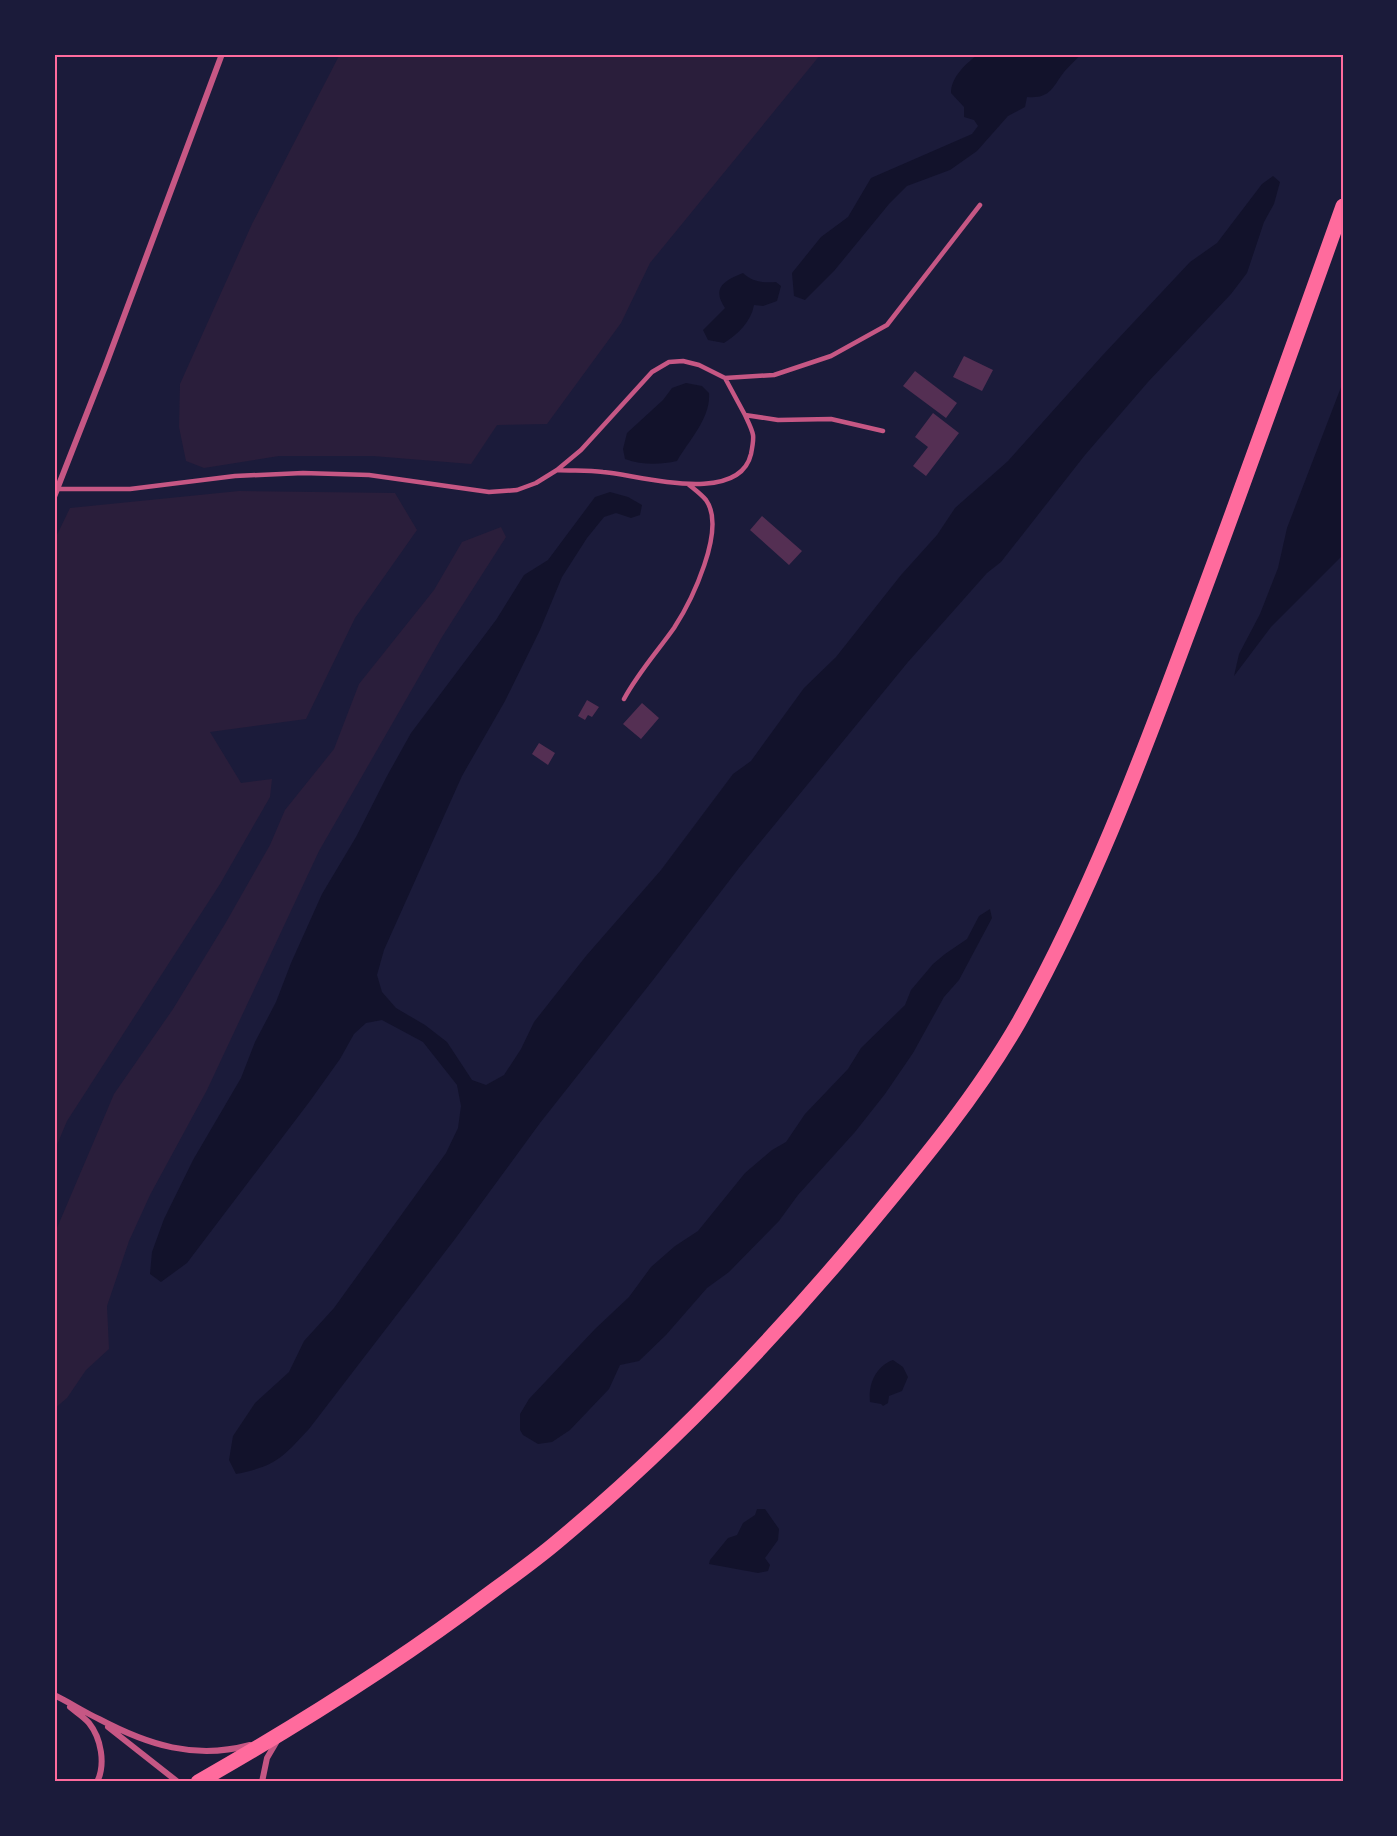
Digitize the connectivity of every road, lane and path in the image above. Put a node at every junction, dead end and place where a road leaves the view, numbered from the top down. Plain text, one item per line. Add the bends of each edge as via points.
1 (222, 54) edge
2 (980, 205) dead end
3 (1343, 206) edge
4 (725, 378) junction
5 (745, 415) junction
6 (883, 431) dead end
7 (557, 470) junction
8 (688, 484) junction
9 (57, 489) junction
10 (54, 497) edge
11 (624, 699) dead end
12 (56, 1696) edge
13 (98, 1719) junction
14 (282, 1734) junction
15 (97, 1782) edge
16 (178, 1782) edge
17 (198, 1782) edge
18 (262, 1782) edge

1 - 9 street
2 - 4 lane via 887,325 831,356 774,375
3 - 14 highway via 1224,539 1118,817 1023,1014 981,1081 936,1144 838,1262 761,1351 675,1438 556,1543 439,1632
4 - 5 lane
4 - 7 lane via 683,361 669,362 652,372 581,450
5 - 6 lane via 778,420 831,419
5 - 8 lane via 755,436 748,463 736,476 715,483
7 - 8 lane
7 - 9 lane via 517,490 489,492 369,475 303,473 235,476 130,489
8 - 11 lane via 706,500 710,511 713,529 708,551 698,582 675,626
9 - 10 street
12 - 13 street
12 - 15 street via 88,1722 97,1738 102,1757
13 - 14 street via 143,1740 193,1750 235,1749
13 - 16 street
14 - 17 highway
14 - 18 street via 267,1758

